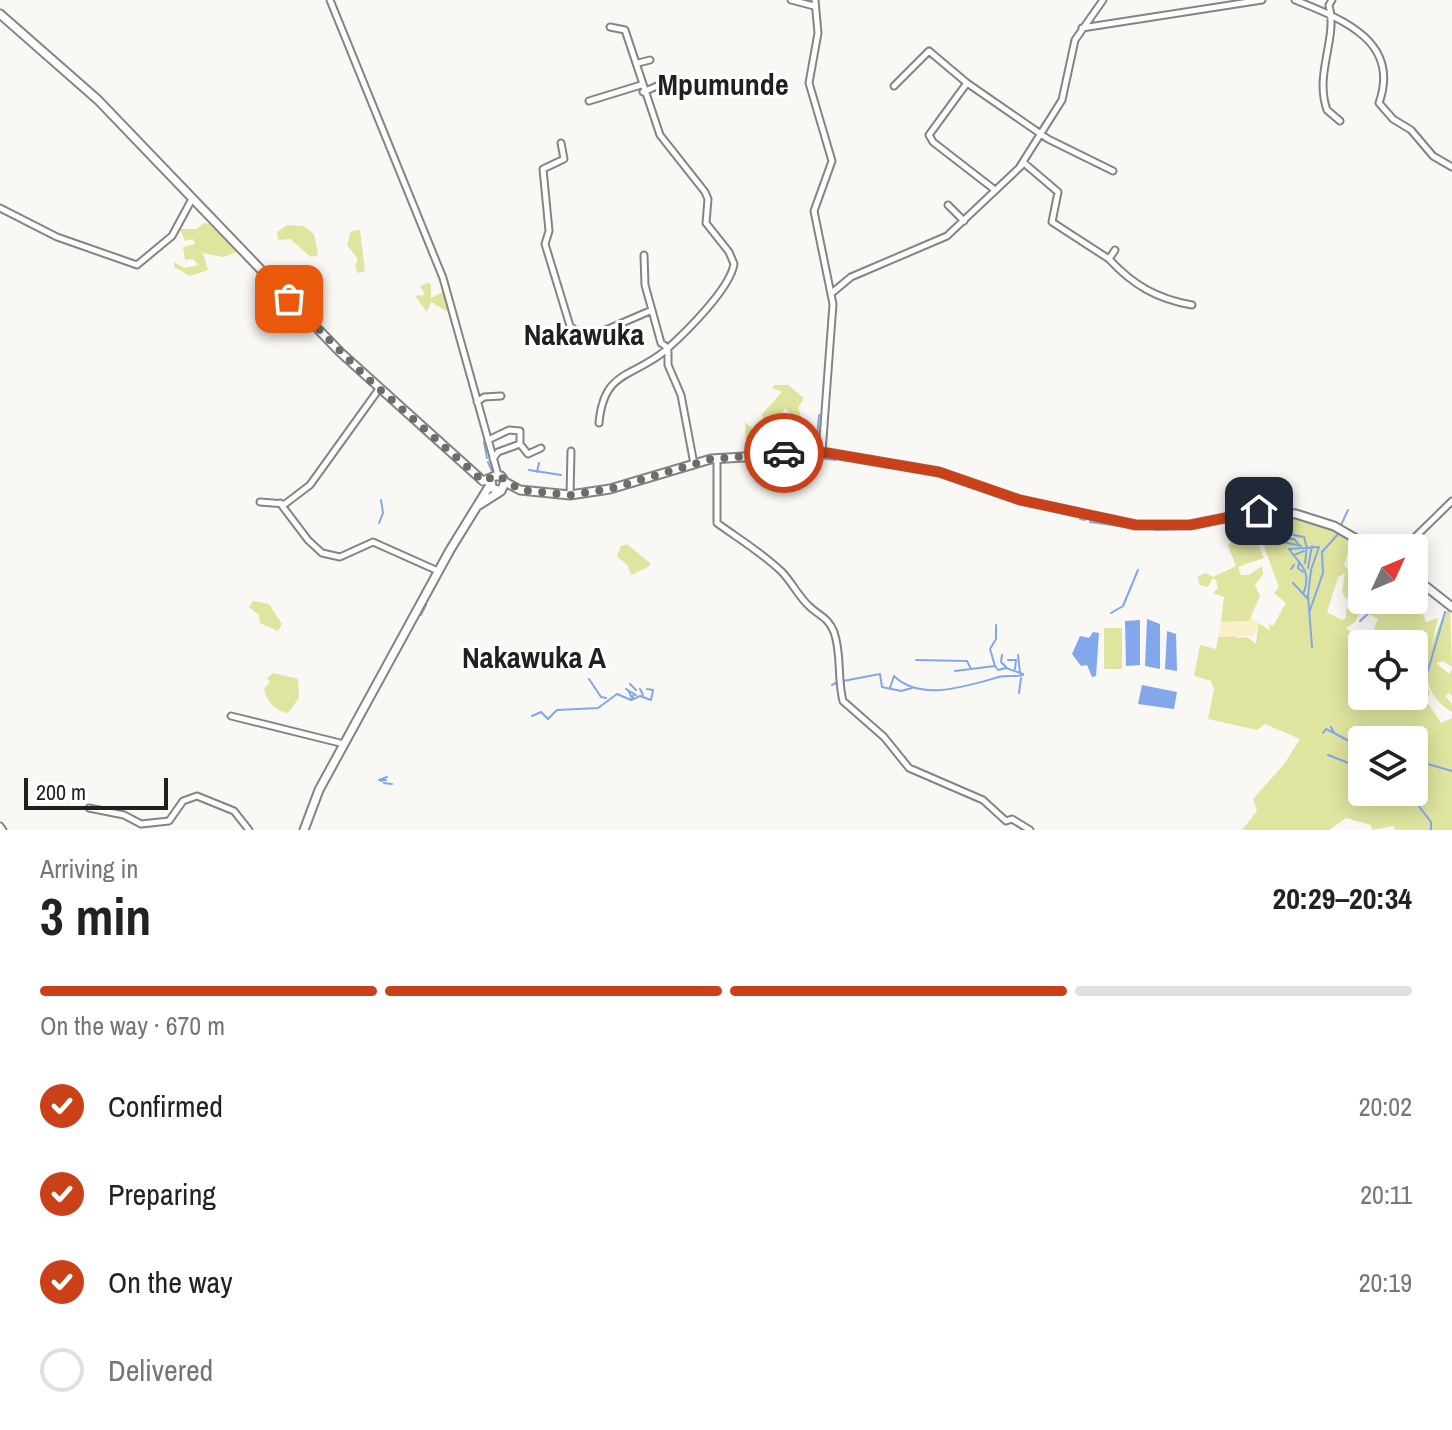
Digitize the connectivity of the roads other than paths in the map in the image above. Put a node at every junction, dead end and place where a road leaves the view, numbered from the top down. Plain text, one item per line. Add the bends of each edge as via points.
1 (330, 0) edge
2 (791, 0) edge
3 (1103, 0) edge
4 (1262, 0) edge
5 (1295, 0) edge
6 (1332, 0) edge
7 (814, 3) edge
8 (1, 14) edge
9 (1335, 20) junction
10 (0, 27) edge
11 (610, 27) dead end
12 (1081, 28) junction
13 (650, 60) dead end
14 (638, 63) junction
15 (676, 78) dead end
16 (967, 83) junction
17 (894, 86) dead end
18 (642, 88) junction
19 (589, 101) dead end
20 (1340, 121) dead end
21 (1040, 134) junction
22 (561, 143) dead end
23 (1452, 167) edge
24 (1019, 168) junction
25 (1113, 171) dead end
26 (995, 190) junction
27 (192, 199) junction
28 (948, 205) dead end
29 (0, 208) edge
30 (964, 221) junction
31 (1115, 250) dead end
32 (644, 255) dead end
33 (1109, 259) junction
34 (833, 292) junction
35 (1192, 305) dead end
36 (652, 310) junction
37 (668, 348) junction
38 (379, 389) junction
39 (501, 396) dead end
40 (477, 402) junction
41 (599, 423) dead end
42 (488, 440) junction
43 (520, 444) junction
44 (541, 448) dead end
45 (571, 451) dead end
46 (822, 452) junction
47 (717, 458) junction
48 (492, 459) junction
49 (694, 464) junction
50 (498, 475) junction
51 (486, 483) junction
52 (503, 488) junction
53 (570, 495) junction
54 (1452, 501) edge
55 (260, 502) dead end
56 (280, 503) junction
57 (477, 507) junction
58 (1348, 534) edge
59 (1418, 534) edge
60 (439, 571) junction
61 (1428, 588) edge
62 (1452, 607) edge
63 (231, 716) dead end
64 (344, 744) junction
65 (89, 808) dead end
66 (249, 830) edge
67 (304, 830) edge
68 (1030, 830) edge

1 - 40 street via 443,278
2 - 7 street
3 - 12 street
4 - 12 street
5 - 9 street
6 - 9 street
7 - 34 street via 818,33 809,83 832,161 814,211
8 - 10 street
8 - 27 main road via 65,68
9 - 20 street via 1321,76 1327,110
9 - 23 street via 1360,32 1380,55 1384,81 1379,103 1433,156
11 - 14 street via 624,28
12 - 21 street via 1062,100
13 - 14 street
14 - 18 street
15 - 18 street
16 - 17 street via 929,51
16 - 21 street
16 - 26 street via 929,135
18 - 19 street
18 - 37 street via 660,135 705,192 706,223 734,264 724,288
21 - 24 street
21 - 25 street
22 - 36 street via 564,159 543,169 549,231 545,244 570,326 584,339
24 - 26 street
24 - 33 street via 1024,163 1058,192 1052,222
26 - 30 street
27 - 29 street via 172,236 137,265 57,237
27 - 38 main road
28 - 30 street
30 - 34 street via 947,236 851,277
31 - 33 street
32 - 36 street
33 - 35 street via 1130,281 1161,299
34 - 46 street
36 - 37 street via 661,343
37 - 41 street via 610,385
37 - 49 street
38 - 51 main road
38 - 56 street via 310,485
39 - 40 street
40 - 42 street
42 - 43 street via 516,429
42 - 48 street
43 - 44 street via 528,454
43 - 48 street
45 - 53 street
46 - 47 main road
46 - 58 main road via 939,472 1020,500 1136,525 1190,525 1259,511 1296,514
47 - 49 main road
47 - 68 street via 717,523 760,552 810,608 826,616 840,655 843,701 909,768 971,794 1006,821
48 - 50 street
49 - 53 main road
50 - 51 main road
50 - 52 main road
51 - 52 main road
51 - 57 main road
52 - 53 main road
52 - 57 main road
54 - 59 street
55 - 56 street
56 - 60 street via 322,553 340,557 373,542
57 - 60 main road
60 - 64 main road
61 - 62 main road
63 - 64 street
64 - 67 main road
65 - 66 street via 152,825 169,821 183,801 197,796 234,811

